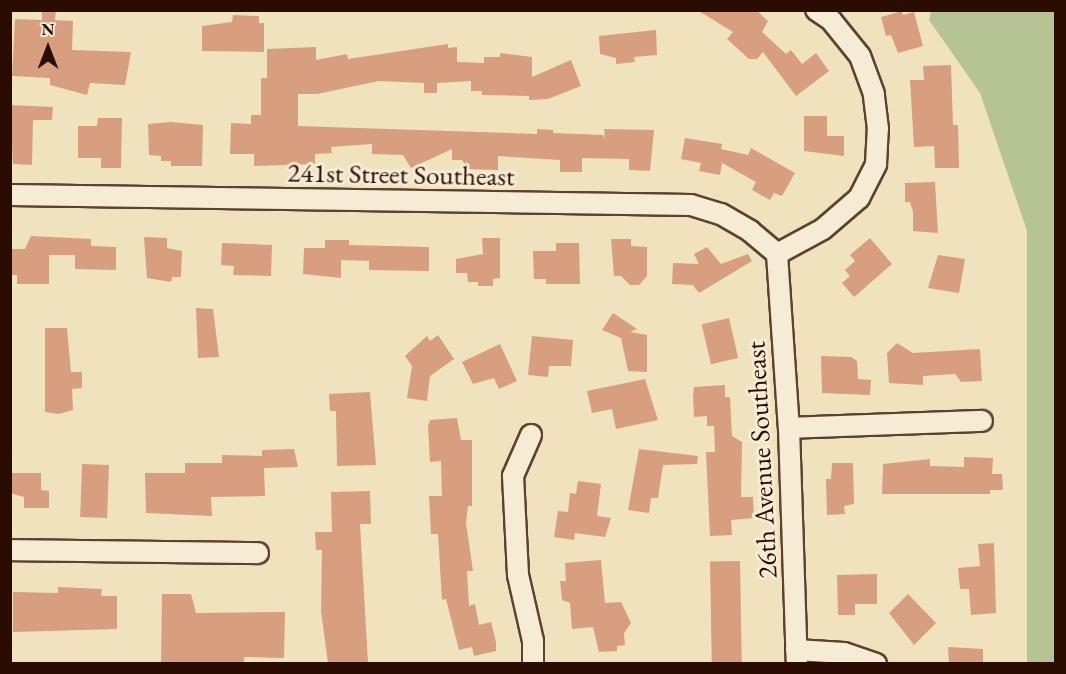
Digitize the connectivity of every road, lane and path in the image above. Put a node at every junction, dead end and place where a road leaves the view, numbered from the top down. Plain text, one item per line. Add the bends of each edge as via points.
1 (816, 10) edge
2 (10, 195) edge
3 (777, 254) junction
4 (982, 421) dead end
5 (789, 428) junction
6 (531, 435) dead end
7 (10, 550) edge
8 (258, 553) dead end
9 (796, 657) edge
10 (534, 663) edge
11 (876, 663) edge

1 - 3 street via 831,20 860,56 874,94 876,164 859,198 823,229
2 - 3 street, 241st Street Southeast via 691,205 721,214 750,231
3 - 5 street, 26th Avenue Southeast
4 - 5 street
5 - 9 street, 26th Avenue Southeast
6 - 10 street via 513,476 518,574
7 - 8 street
9 - 11 street via 844,654

